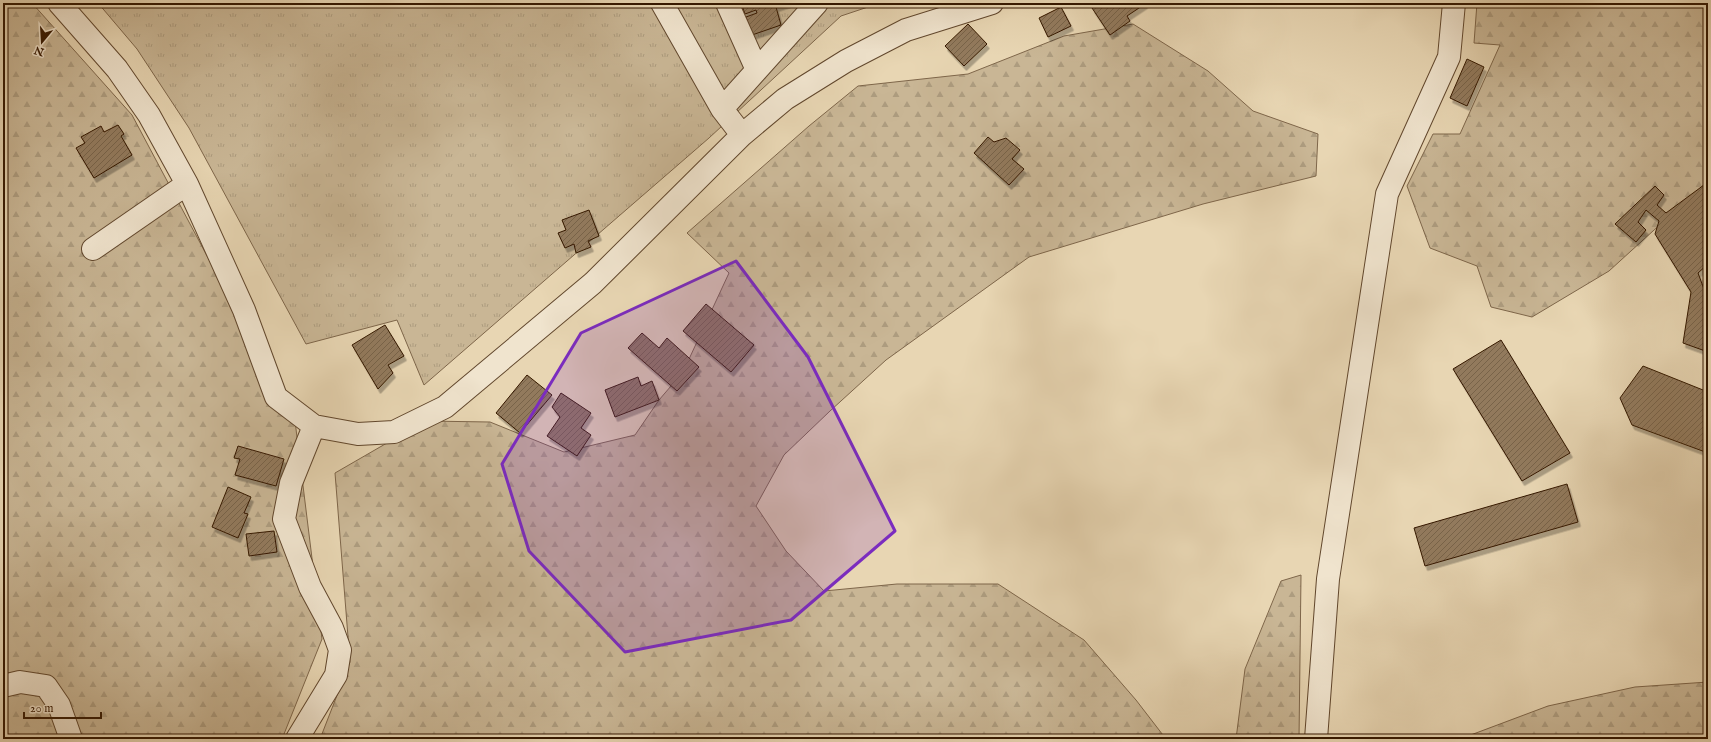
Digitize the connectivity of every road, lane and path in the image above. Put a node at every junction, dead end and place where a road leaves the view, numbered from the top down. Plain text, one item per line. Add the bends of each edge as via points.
1 (60, 3) edge
2 (662, 3) edge
3 (727, 3) edge
4 (817, 3) edge
5 (992, 3) edge
6 (1454, 3) edge
7 (757, 70) junction
8 (722, 109) junction
9 (742, 135) junction
10 (187, 184) junction
11 (93, 249) dead end
12 (314, 426) junction
13 (3, 686) edge
14 (71, 739) edge
15 (297, 739) edge
16 (1316, 739) edge

1 - 10 street via 117,69 149,115
2 - 8 street
3 - 7 street
4 - 7 street
5 - 9 street via 906,30 846,61 785,99
6 - 16 street via 1449,57 1387,194 1328,579
7 - 8 street
8 - 9 street
9 - 12 street via 593,284 445,408 394,432 358,434
10 - 11 street
10 - 12 street via 244,310 276,397
12 - 15 street via 291,483 284,519 310,587 332,628 340,650 336,675
13 - 14 street via 20,682 46,686 59,705

